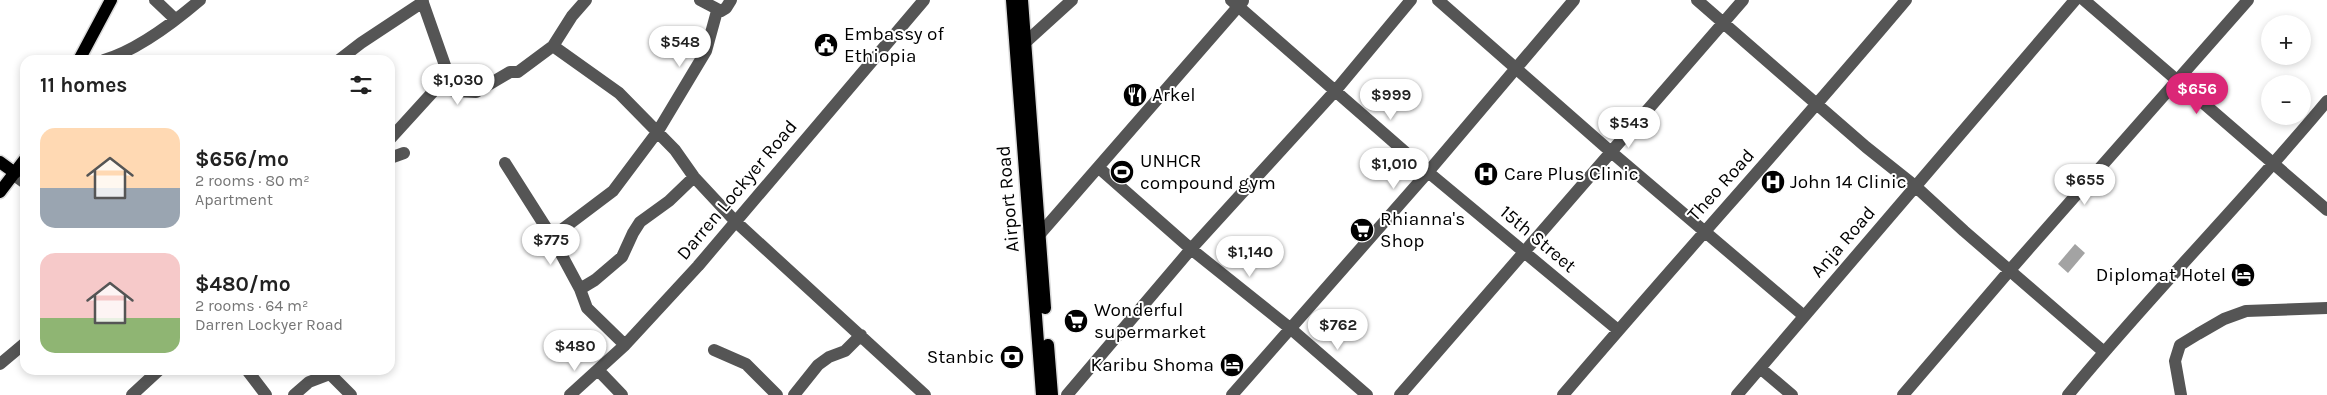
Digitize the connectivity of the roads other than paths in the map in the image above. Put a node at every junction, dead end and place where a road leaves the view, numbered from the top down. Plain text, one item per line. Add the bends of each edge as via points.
1 (111, 0) edge
2 (155, 0) edge
3 (200, 0) edge
4 (586, 0) edge
5 (700, 0) edge
6 (731, 0) edge
7 (924, 0) edge
8 (1012, 0) edge
9 (1022, 0) edge
10 (1072, 0) edge
11 (1411, 0) edge
12 (1438, 0) edge
13 (1574, 0) edge
14 (1697, 0) edge
15 (1742, 0) edge
16 (1906, 0) edge
17 (2075, 0) edge
18 (2084, 0) edge
19 (2248, 0) edge
20 (422, 1) edge
21 (1238, 2) edge
22 (717, 11) junction
23 (175, 19) junction
24 (1723, 22) junction
25 (553, 46) junction
26 (1019, 48) junction
27 (82, 55) edge
28 (115, 55) edge
29 (345, 55) edge
30 (1515, 68) junction
31 (449, 77) junction
32 (2178, 81) junction
33 (1336, 90) junction
34 (2327, 101) edge
35 (1818, 105) junction
36 (658, 131) junction
37 (395, 134) edge
38 (1610, 151) junction
39 (404, 153) dead end
40 (395, 156) edge
41 (0, 162) edge
42 (505, 163) dead end
43 (2275, 164) junction
44 (20, 166) edge
45 (1099, 168) junction
46 (1428, 172) junction
47 (15, 174) junction
48 (694, 177) junction
49 (20, 178) edge
50 (1915, 186) junction
51 (0, 192) edge
52 (2327, 210) edge
53 (735, 221) junction
54 (1705, 231) junction
55 (1039, 234) junction
56 (552, 237) junction
57 (1191, 249) junction
58 (1524, 252) junction
59 (2010, 270) junction
60 (580, 288) junction
61 (2327, 308) edge
62 (1804, 316) junction
63 (1291, 329) junction
64 (1618, 330) junction
65 (861, 335) junction
66 (625, 345) junction
67 (20, 346) edge
68 (714, 350) dead end
69 (2104, 352) junction
70 (0, 364) edge
71 (1760, 368) junction
72 (599, 371) junction
73 (154, 375) edge
74 (250, 375) edge
75 (324, 375) edge
76 (334, 375) edge
77 (132, 395) edge
78 (266, 395) edge
79 (294, 395) edge
80 (351, 395) edge
81 (570, 395) edge
82 (622, 395) edge
83 (777, 395) edge
84 (794, 395) edge
85 (925, 395) edge
86 (1042, 395) edge
87 (1052, 395) edge
88 (1067, 395) edge
89 (1232, 395) edge
90 (1367, 395) edge
91 (1400, 395) edge
92 (1563, 395) edge
93 (1737, 395) edge
94 (1792, 395) edge
95 (1904, 395) edge
96 (2068, 395) edge
97 (2181, 395) edge

1 - 27 main road
2 - 23 street
3 - 23 street
4 - 25 street
5 - 22 street
6 - 22 street via 724,10
7 - 53 street, Darren Lockyer Road
8 - 26 main road, Airport Road
9 - 26 main road, Airport Road
10 - 26 street
11 - 33 street
12 - 30 street
13 - 30 street
14 - 24 street
15 - 24 street
16 - 35 street, Theo Road
17 - 50 street, Anja Road
18 - 32 street
19 - 32 street
20 - 29 street
20 - 31 street
21 - 33 street, 15th Street via 1286,49
21 - 45 street
22 - 36 street via 706,51
23 - 28 street
24 - 35 street
24 - 38 street
25 - 31 street via 518,72 510,72 476,92 454,91
25 - 36 street via 619,93
26 - 55 main road, Airport Road
26 - 86 main road, Airport Road
30 - 38 street
30 - 46 street
31 - 37 street
32 - 43 street
32 - 59 street
33 - 46 street, 15th Street
33 - 57 street
34 - 43 street
35 - 50 street
35 - 54 street, Theo Road
36 - 48 street
36 - 56 street via 613,191
38 - 54 street
38 - 58 street
39 - 40 street
41 - 47 main road
42 - 56 street
43 - 52 street
43 - 69 street
44 - 47 main road
45 - 55 street
45 - 57 street
46 - 58 street, 15th Street
46 - 63 street
47 - 49 street
47 - 51 main road
48 - 53 street
48 - 60 street via 640,222 622,257
50 - 59 street
50 - 62 street, Anja Road
53 - 65 street
53 - 66 street, Darren Lockyer Road
54 - 62 street
54 - 64 street, Theo Road
55 - 87 main road, Airport Road
56 - 60 street
57 - 63 street
57 - 88 street
58 - 64 street, 15th Street
58 - 91 street
59 - 69 street
59 - 95 street
60 - 66 street via 587,308
61 - 97 street via 2246,311 2198,334 2180,345 2175,361
62 - 71 street, Anja Road
63 - 89 street
63 - 90 street
64 - 92 street, Theo Road
65 - 84 street via 845,351 828,357
65 - 85 street
66 - 72 street, Darren Lockyer Road
67 - 70 street
68 - 83 street via 746,364
69 - 96 street
71 - 93 street, Anja Road
71 - 94 street
72 - 81 street, Darren Lockyer Road
72 - 82 street
73 - 77 street
74 - 78 street
75 - 79 street via 309,382
76 - 80 street

